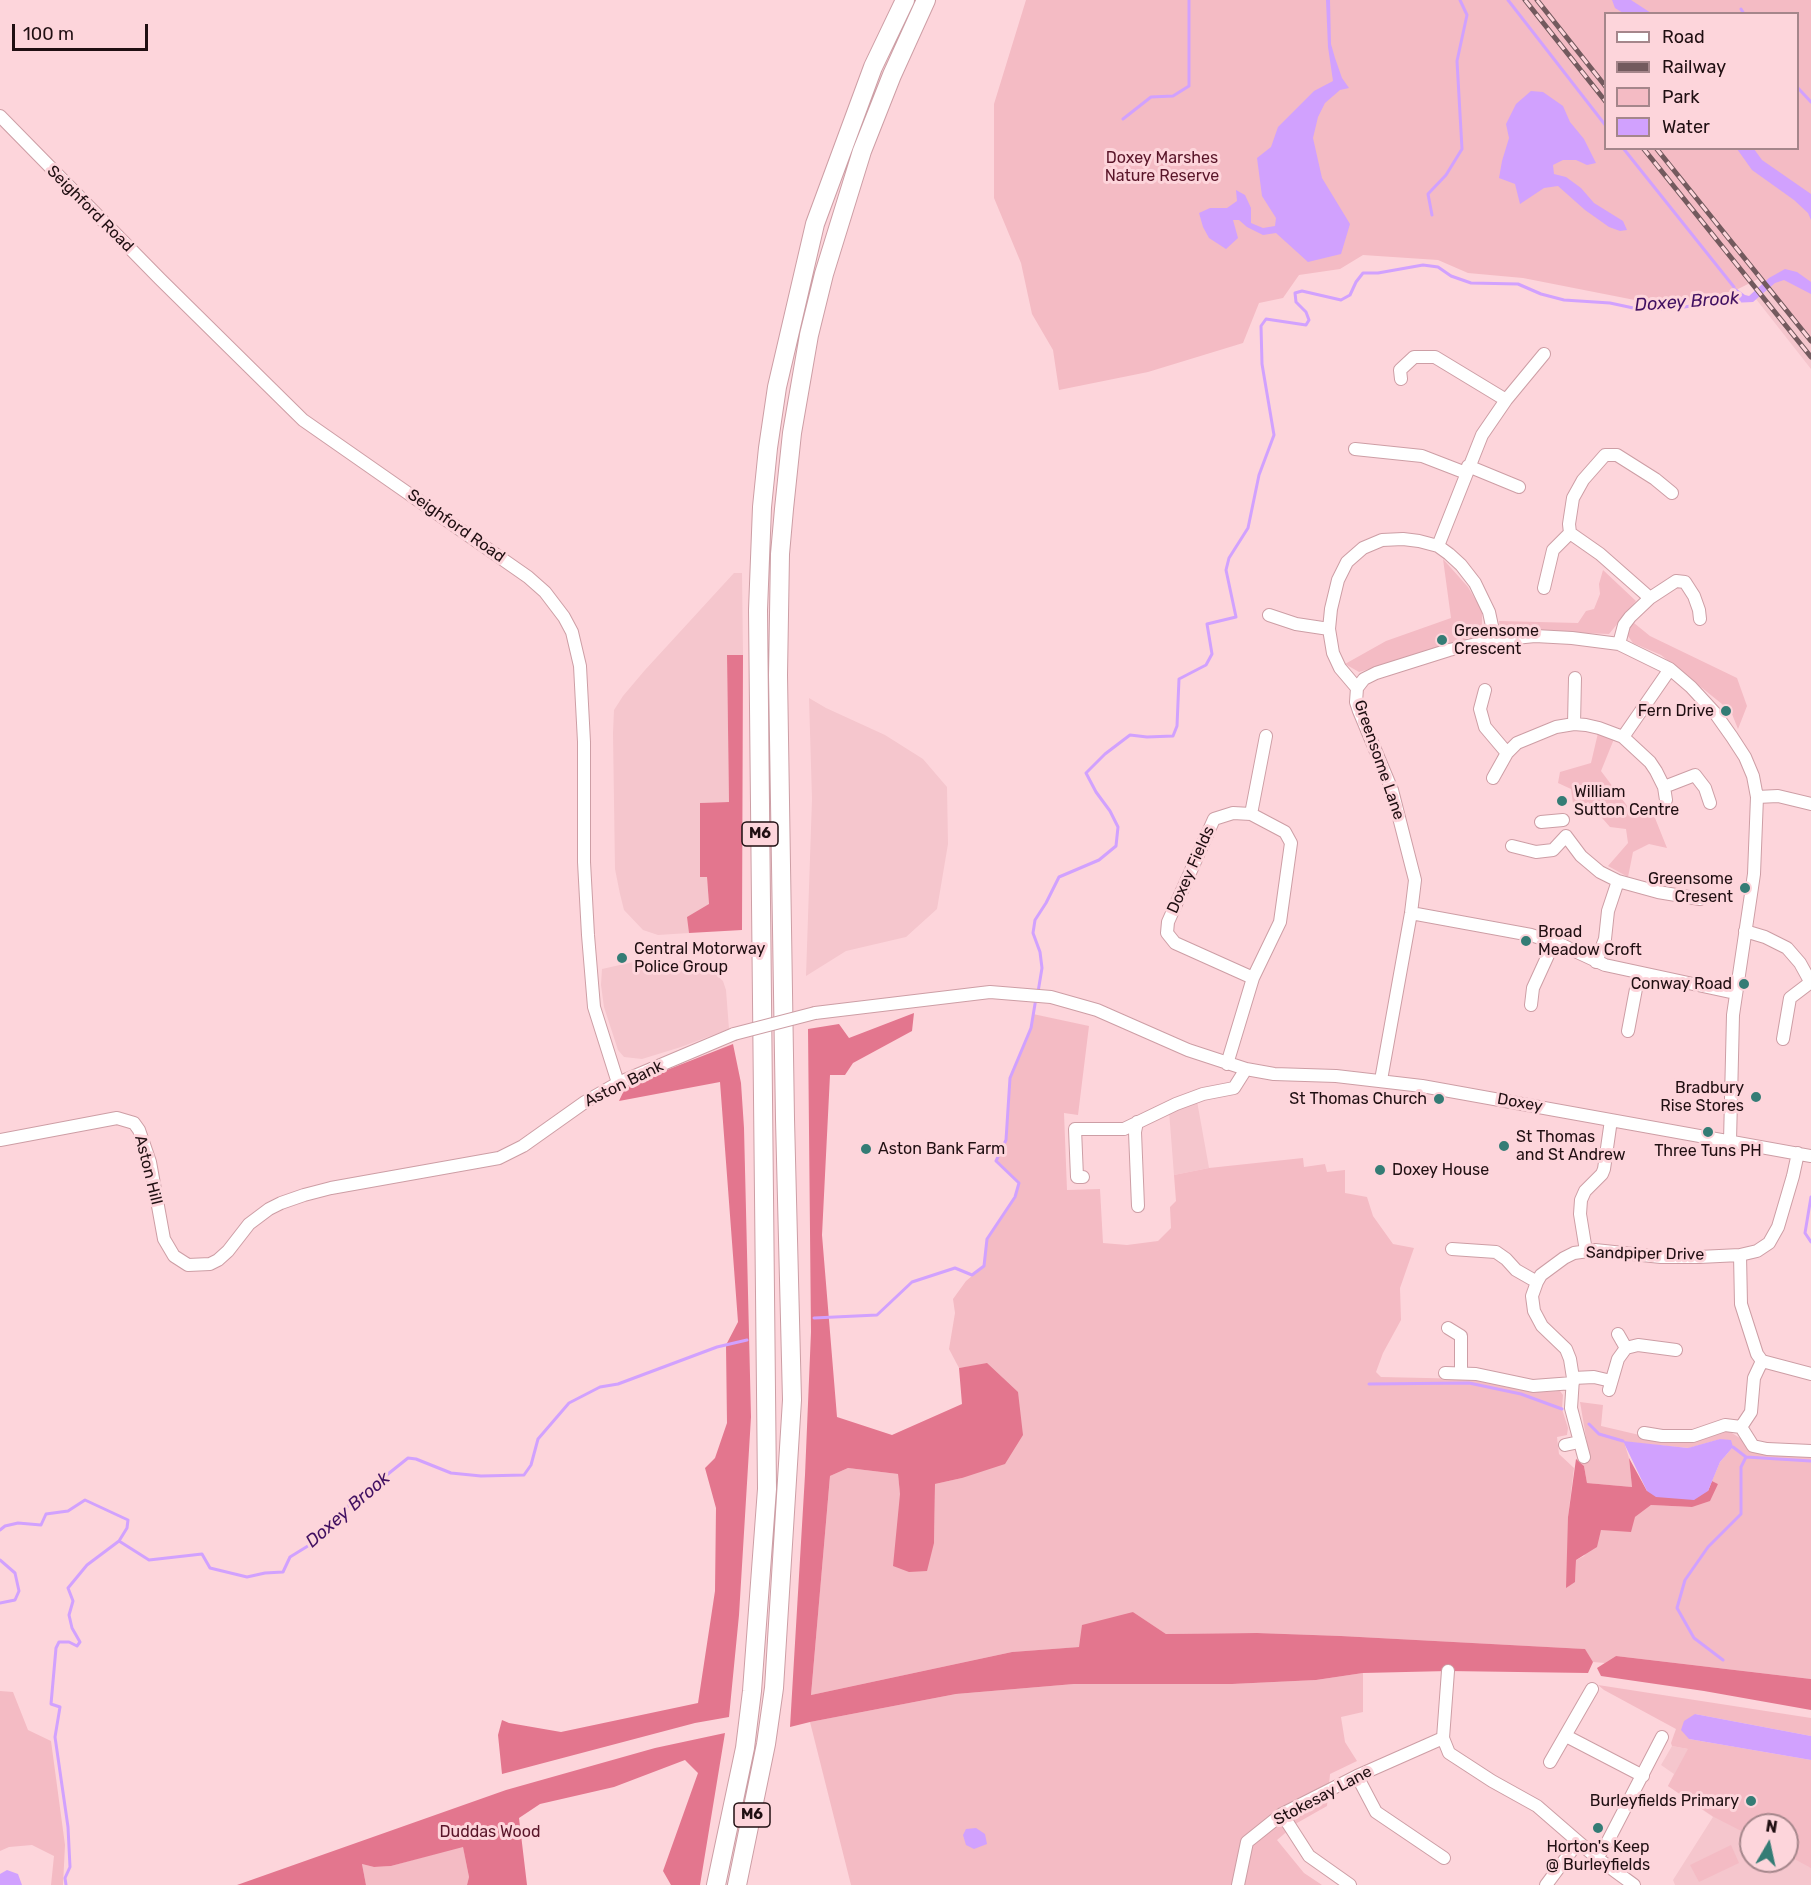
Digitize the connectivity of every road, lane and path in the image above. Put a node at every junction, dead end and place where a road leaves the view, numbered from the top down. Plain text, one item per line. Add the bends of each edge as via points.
1 (904, 0) edge
2 (926, 0) edge
3 (0, 116) edge
4 (1543, 361) dead end
5 (1401, 374) dead end
6 (1506, 400) junction
7 (1355, 449) dead end
8 (1467, 470) junction
9 (1672, 493) dead end
10 (1502, 495) dead end
11 (1570, 533) junction
12 (1438, 546) junction
13 (1544, 588) dead end
14 (1650, 598) junction
15 (1269, 615) dead end
16 (1700, 619) dead end
17 (1329, 629) junction
18 (1496, 640) junction
19 (1619, 644) junction
20 (1670, 669) junction
21 (1575, 678) dead end
22 (1357, 688) junction
23 (1485, 690) dead end
24 (1574, 724) junction
25 (1266, 736) dead end
26 (1623, 737) junction
27 (1507, 753) junction
28 (1493, 778) dead end
29 (1757, 797) junction
30 (1710, 802) dead end
31 (1811, 804) edge
32 (1251, 814) junction
33 (1563, 820) dead end
34 (1541, 822) dead end
35 (1512, 846) dead end
36 (1618, 881) junction
37 (1700, 899) dead end
38 (1411, 913) junction
39 (1745, 932) junction
40 (1554, 942) junction
41 (1596, 962) junction
42 (1639, 973) junction
43 (1253, 978) junction
44 (1811, 983) edge
45 (1736, 993) junction
46 (1531, 1005) dead end
47 (1628, 1031) dead end
48 (1783, 1039) dead end
49 (1227, 1064) junction
50 (1246, 1069) junction
51 (1381, 1080) junction
52 (618, 1083) junction
53 (1611, 1120) junction
54 (1137, 1122) junction
55 (0, 1140) edge
56 (1730, 1141) junction
57 (1797, 1153) junction
58 (1811, 1156) edge
59 (1083, 1177) dead end
60 (1138, 1206) dead end
61 (249, 1224) joint
62 (1452, 1249) dead end
63 (1586, 1251) junction
64 (1740, 1255) junction
65 (1537, 1282) junction
66 (1448, 1328) dead end
67 (1618, 1334) dead end
68 (1626, 1348) junction
69 (1676, 1350) dead end
70 (1762, 1361) junction
71 (1445, 1373) dead end
72 (1461, 1373) junction
73 (1811, 1374) edge
74 (1573, 1380) junction
75 (1741, 1427) junction
76 (1644, 1433) dead end
77 (1579, 1442) junction
78 (1565, 1444) dead end
79 (1811, 1451) edge
80 (1584, 1457) dead end
81 (1448, 1671) dead end
82 (1592, 1689) dead end
83 (1566, 1736) junction
84 (1443, 1737) junction
85 (1662, 1737) dead end
86 (1550, 1762) dead end
87 (1357, 1776) junction
88 (1643, 1776) junction
89 (1282, 1814) junction
90 (1578, 1842) junction
91 (1444, 1858) dead end
92 (1597, 1858) junction
93 (716, 1885) edge
94 (737, 1885) edge
95 (1238, 1885) edge
96 (1350, 1885) edge
97 (1546, 1885) edge
98 (1634, 1885) edge

1 - 93 highway, M6 via 873,68 815,224 777,387 762,507 758,622 766,1488 745,1748
2 - 94 highway, M6 via 862,151 824,274 792,433 780,554 778,687 792,1400 774,1688
3 - 52 street, Seighford Road via 303,420 528,577 564,617 580,666 584,862 594,1007
4 - 6 street
5 - 6 street via 1414,357 1435,357
6 - 8 street via 1482,435
7 - 8 street via 1422,456
8 - 10 street via 1513,485
8 - 12 street
9 - 11 street via 1617,455 1605,455 1573,498
11 - 13 street via 1553,550
11 - 14 street
12 - 17 street via 1403,539 1382,540 1363,548 1347,562 1338,580
12 - 18 street via 1475,583 1489,612
14 - 16 street via 1676,581 1685,582 1694,596
14 - 19 street via 1624,625
15 - 17 street
17 - 22 street via 1340,668
18 - 19 street, Greensome Lane via 1534,636
18 - 22 street, Greensome Lane via 1376,673
19 - 20 street, Greensome Lane
20 - 26 street
20 - 29 street, Greensome Lane via 1715,712 1732,737 1749,766
21 - 24 street
22 - 38 street, Greensome Lane via 1356,702 1392,790 1412,866
23 - 27 street via 1480,709 1485,727
24 - 26 street
24 - 27 street via 1542,731 1517,743
25 - 32 street
26 - 30 street via 1650,762 1665,793 1695,775
27 - 28 street
29 - 31 street via 1778,796
29 - 39 street, Greensome Lane via 1755,874
32 - 43 street via 1285,832 1291,843 1280,922
32 - 43 street, Doxey Fields via 1233,813 1214,819 1168,922 1167,933 1175,943
33 - 34 street
35 - 36 street via 1545,851 1553,849 1566,836 1581,856
36 - 37 street
36 - 41 street
38 - 40 street
38 - 51 street, Greensome Lane
39 - 44 street via 1787,948
39 - 45 street, Greensome Lane
40 - 41 street
40 - 46 street via 1533,988
41 - 42 street
42 - 45 street
42 - 47 street
43 - 49 street
44 - 48 street via 1790,998
45 - 56 street, Greensome Lane
49 - 50 street, Doxey
49 - 52 street, Aston Bank, bridge via 1097,1010 1051,997 990,992 816,1013 734,1034
50 - 51 street, Doxey
50 - 54 street via 1234,1088 1203,1094
51 - 53 street, Doxey
52 - 61 street, Aston Bank via 499,1158 304,1195 269,1209
53 - 56 street, Doxey
53 - 63 street via 1604,1169 1581,1200
54 - 59 street via 1124,1129 1075,1129 1077,1177
54 - 60 street
55 - 61 street, Aston Hill via 117,1118 134,1123 150,1162 164,1239 174,1256 188,1265 210,1264 228,1251
56 - 57 street, Doxey
57 - 58 street, Doxey
57 - 64 street, Sandpiper Drive via 1792,1183 1774,1237 1757,1251
62 - 65 street via 1496,1252
63 - 64 street, Sandpiper Drive via 1661,1257
63 - 65 street, Sandpiper Drive via 1554,1263
64 - 70 street via 1741,1304
65 - 74 street via 1532,1296 1534,1311 1542,1326 1566,1349
66 - 72 street via 1461,1336
67 - 68 street
68 - 69 street via 1638,1345
68 - 74 street via 1618,1359 1610,1386 1594,1377
70 - 73 street
70 - 75 street via 1754,1378 1751,1412
71 - 72 street
72 - 74 street via 1533,1386
74 - 77 street via 1571,1408
75 - 76 street via 1725,1425 1693,1436
75 - 79 street via 1753,1446
77 - 78 street
77 - 80 street
81 - 84 street
82 - 83 street
83 - 86 street
83 - 88 street
84 - 87 street, Stokesay Lane
84 - 90 street via 1449,1753 1537,1806
85 - 88 street
87 - 89 street, Stokesay Lane
87 - 91 street via 1376,1812
88 - 92 street
89 - 95 street, Stokesay Lane via 1247,1842
89 - 96 street via 1309,1856
90 - 92 street
90 - 97 street
92 - 98 street

